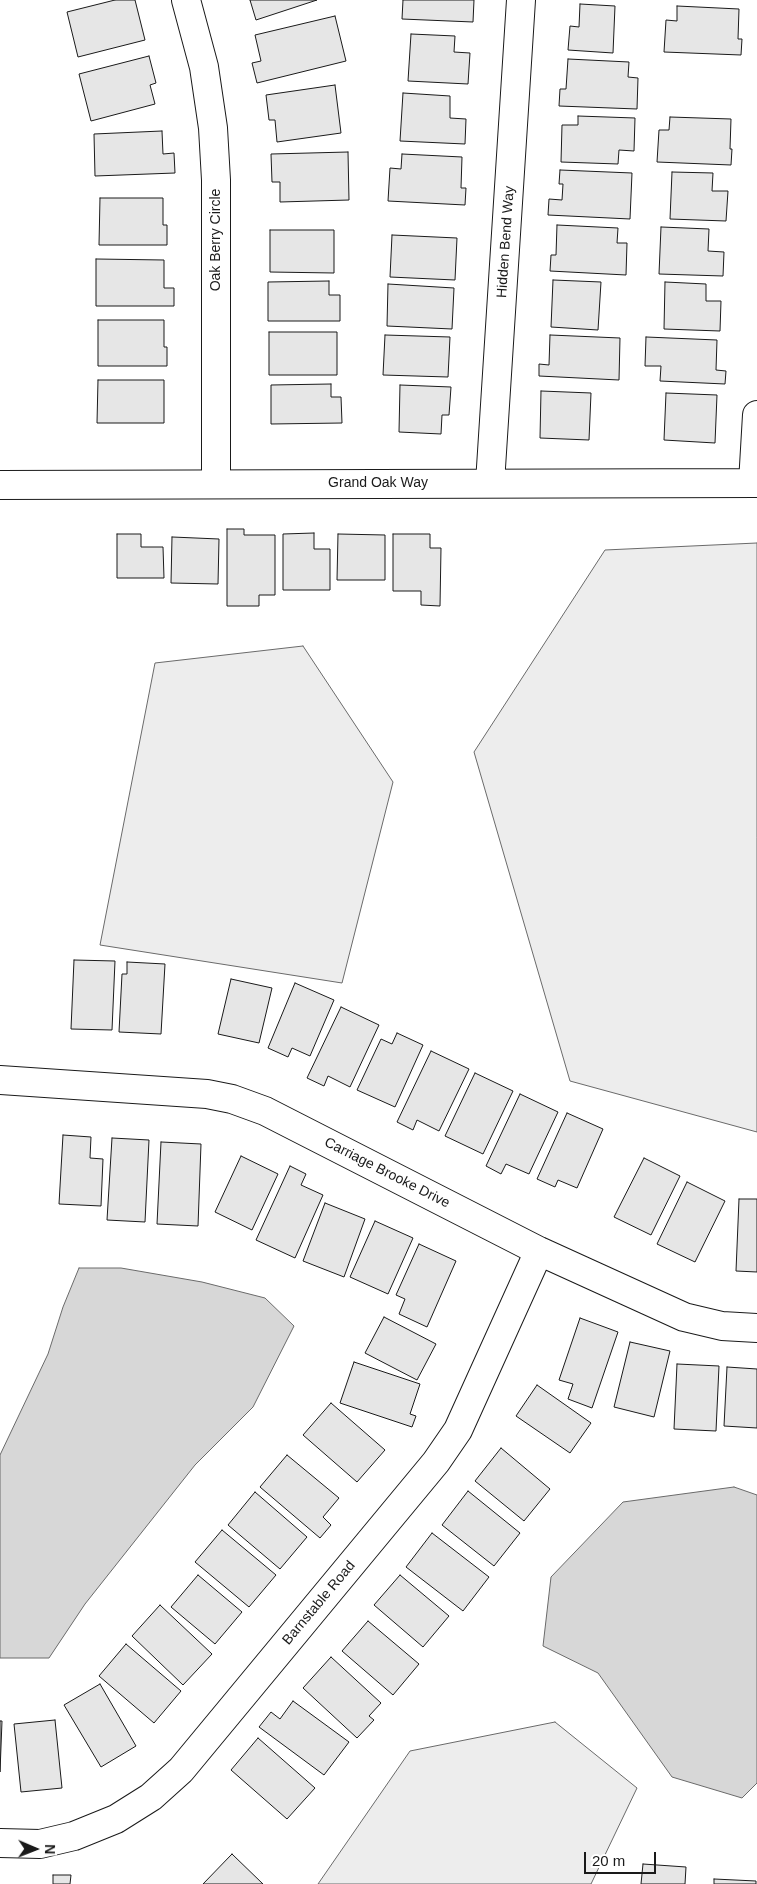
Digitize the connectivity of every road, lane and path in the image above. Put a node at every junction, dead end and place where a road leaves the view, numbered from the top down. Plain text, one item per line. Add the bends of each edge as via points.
1 (186, 0) edge
2 (521, 0) edge
3 (757, 415) edge
4 (490, 483) junction
5 (755, 483) edge
6 (216, 484) junction
7 (0, 485) edge
8 (0, 1080) edge
9 (538, 1251) junction
10 (757, 1328) edge
11 (0, 1843) edge

1 - 6 street, Oak Berry Circle via 204,66 213,128 216,180
2 - 4 street, Hidden Bend Way
3 - 5 street
4 - 5 street, Grand Oak Way
4 - 6 street, Grand Oak Way
6 - 7 street, Grand Oak Way
8 - 9 street, Carriage Brooke Drive via 207,1094 232,1100 265,1111
9 - 10 street, Carriage Brooke Drive via 684,1317 722,1326
9 - 11 street, Barnstable Road via 458,1430 436,1462 182,1770 151,1797 116,1819 74,1836 40,1844

